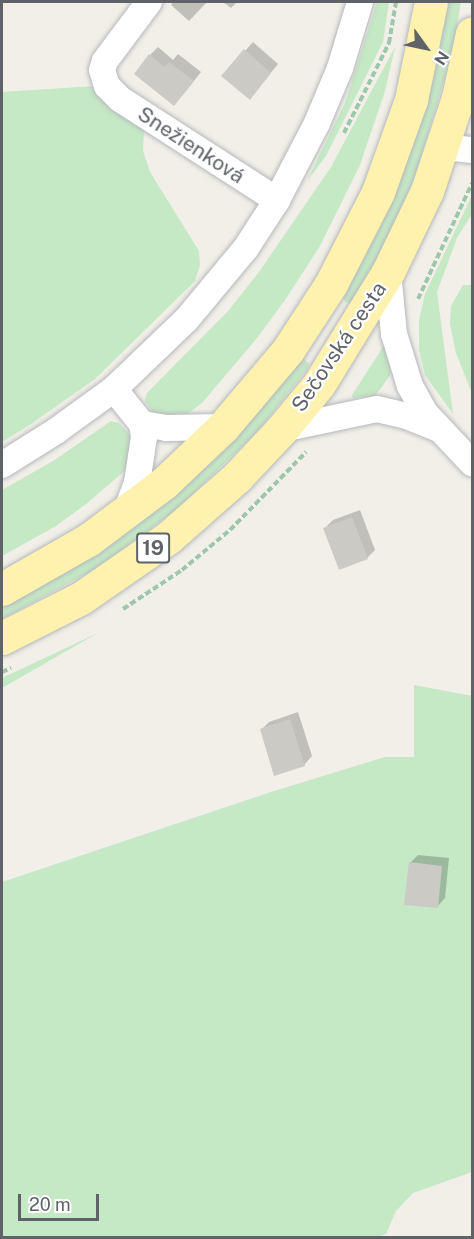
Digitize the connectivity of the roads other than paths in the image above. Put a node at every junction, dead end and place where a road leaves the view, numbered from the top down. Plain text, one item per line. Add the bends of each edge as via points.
1 (149, 2) edge
2 (360, 2) edge
3 (431, 2) edge
4 (472, 33) edge
5 (458, 148) edge
6 (277, 200) junction
7 (388, 272) junction
8 (114, 389) junction
9 (142, 423) junction
10 (223, 427) junction
11 (282, 429) junction
12 (440, 429) junction
13 (472, 464) edge
14 (2, 465) edge
15 (125, 514) junction
16 (2, 589) edge
17 (2, 638) edge

1 - 6 street, Snežienková via 105,61 102,70 107,86 120,99
2 - 6 street via 321,114
3 - 10 main road, Sečovská cesta / 19 via 423,52 399,139 350,251 288,350
4 - 5 main road, Sečovská cesta / 19 via 458,98
5 - 7 main road, Sečovská cesta / 19 via 427,191
6 - 8 street via 214,289
7 - 11 main road, Sečovská cesta / 19 via 325,375
7 - 12 street via 394,334 402,368 415,396
8 - 9 street
8 - 14 street
9 - 10 street via 166,428
9 - 15 street via 142,460
10 - 15 main road, Sečovská cesta / 19
11 - 12 street via 378,409
11 - 17 main road, Sečovská cesta / 19 via 237,477 168,537 81,598
12 - 13 street
15 - 16 main road, Sečovská cesta / 19 via 58,559

